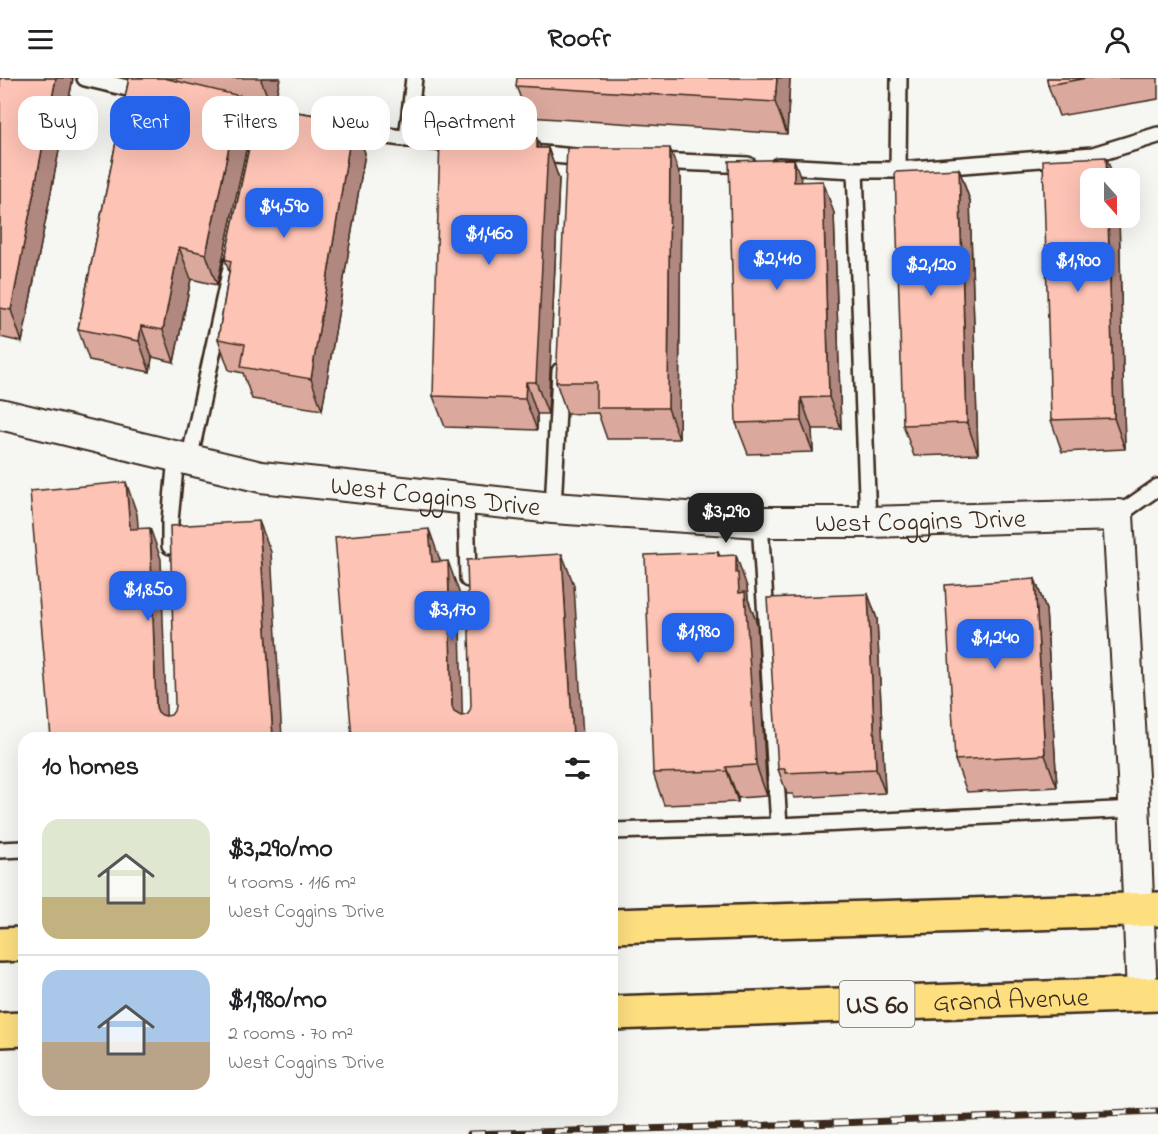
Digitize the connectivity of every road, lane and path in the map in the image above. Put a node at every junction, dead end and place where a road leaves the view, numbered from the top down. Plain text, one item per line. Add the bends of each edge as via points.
1 (86, 78) edge
2 (414, 78) edge
3 (899, 78) edge
4 (163, 96) edge
5 (412, 96) edge
6 (1158, 135) edge
7 (523, 152) edge
8 (605, 159) edge
9 (641, 160) edge
10 (855, 170) junction
11 (898, 170) junction
12 (235, 249) edge
13 (561, 356) edge
14 (0, 414) edge
15 (183, 458) junction
16 (1158, 487) edge
17 (466, 500) junction
18 (553, 508) junction
19 (1118, 515) junction
20 (760, 522) junction
21 (867, 522) junction
22 (171, 556) edge
23 (469, 595) edge
24 (1135, 809) junction
25 (778, 826) junction
26 (618, 831) edge
27 (18, 849) edge
28 (0, 850) edge
29 (1148, 909) edge
30 (618, 926) edge
31 (18, 944) edge
32 (0, 945) edge
33 (1150, 995) edge
34 (618, 1013) edge
35 (18, 1029) edge
36 (0, 1030) edge

1 - 4 lane
2 - 5 lane
3 - 11 lane
6 - 11 lane via 1093,155
7 - 8 lane via 569,163
9 - 10 lane
10 - 11 lane
10 - 21 lane
12 - 15 lane
13 - 18 lane
14 - 15 street, West Coggins Drive
15 - 17 street, West Coggins Drive via 261,477
15 - 22 lane via 170,521
16 - 19 lane
17 - 18 street, West Coggins Drive
17 - 23 lane
18 - 20 street, West Coggins Drive
19 - 21 street, West Coggins Drive
19 - 24 street
20 - 21 street, West Coggins Drive
20 - 25 lane
24 - 25 lane
24 - 29 street
25 - 26 lane
27 - 28 lane
29 - 30 highway
29 - 33 street
31 - 32 highway
33 - 34 highway, Grand Avenue / US 60
35 - 36 highway

